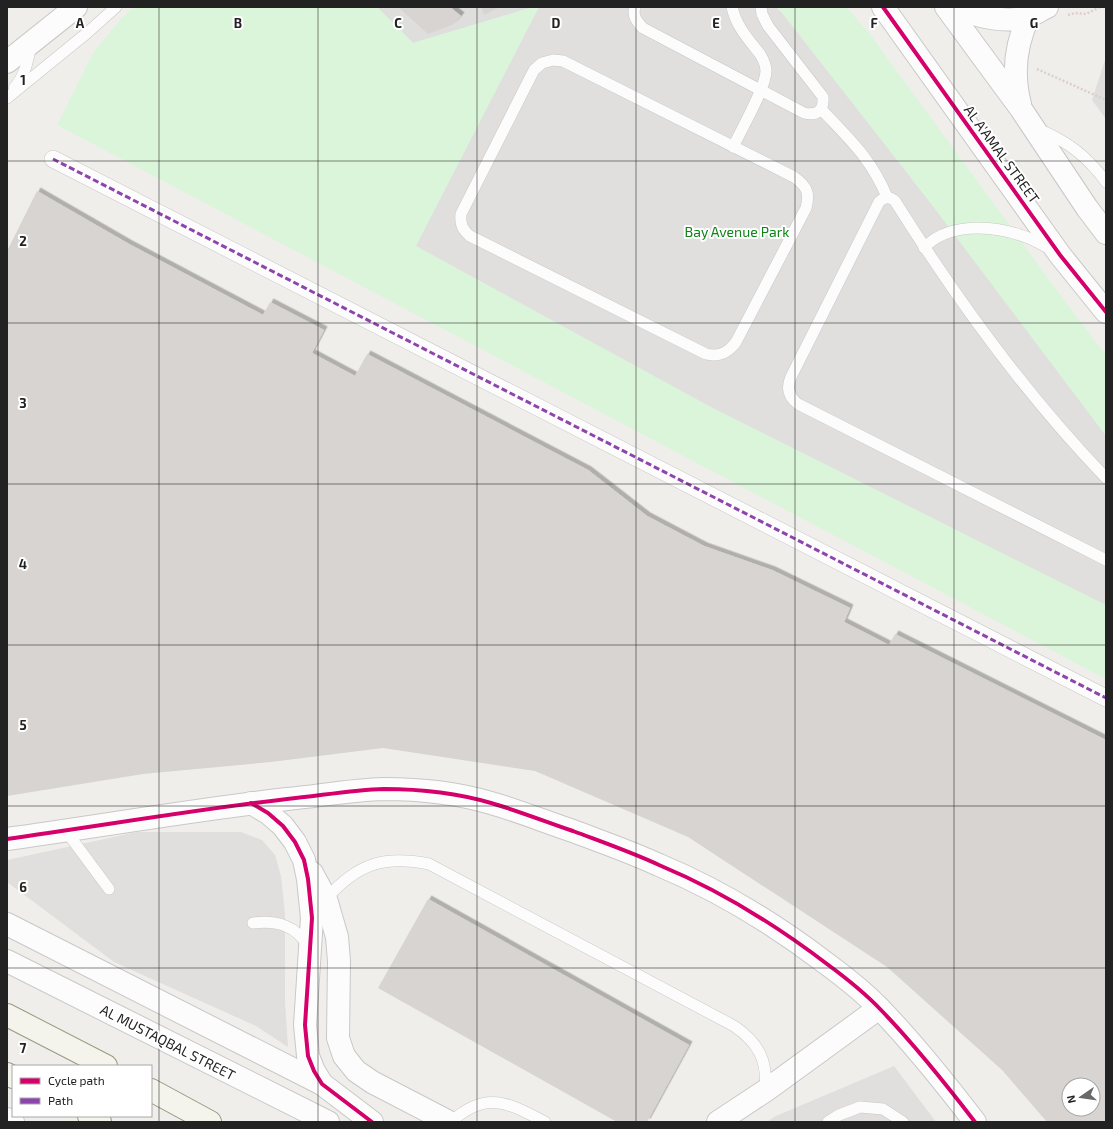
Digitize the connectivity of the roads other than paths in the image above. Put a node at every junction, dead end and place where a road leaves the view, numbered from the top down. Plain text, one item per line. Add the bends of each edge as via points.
1 (76, 7) edge
2 (116, 7) edge
3 (635, 7) edge
4 (732, 7) edge
5 (761, 7) edge
6 (883, 7) edge
7 (946, 7) edge
8 (956, 7) edge
9 (1038, 12) edge
10 (32, 43) junction
11 (7, 62) edge
12 (761, 90) junction
13 (7, 97) edge
14 (821, 109) junction
15 (1021, 109) junction
16 (1033, 127) junction
17 (733, 147) junction
18 (53, 159) dead end
19 (1106, 182) edge
20 (887, 197) junction
21 (1106, 233) edge
22 (924, 248) junction
23 (1060, 254) junction
24 (1106, 312) edge
25 (1106, 478) edge
26 (1106, 560) edge
27 (1106, 698) edge
28 (251, 803) junction
29 (66, 831) junction
30 (7, 839) edge
31 (304, 860) junction
32 (109, 889) dead end
33 (326, 899) junction
34 (254, 923) dead end
35 (7, 924) edge
36 (310, 949) junction
37 (7, 961) edge
38 (879, 1008) junction
39 (7, 1015) edge
40 (104, 1065) edge
41 (322, 1084) junction
42 (152, 1091) edge
43 (764, 1091) junction
44 (90, 1117) edge
45 (7, 1119) edge
46 (12, 1122) edge
47 (100, 1122) edge
48 (210, 1122) edge
49 (328, 1122) edge
50 (372, 1122) edge
51 (450, 1122) edge
52 (545, 1122) edge
53 (718, 1122) edge
54 (828, 1122) edge
55 (903, 1122) edge
56 (975, 1122) edge

1 - 10 street
2 - 13 lane
3 - 12 lane via 636,21 643,28
4 - 12 lane via 741,30 765,62 766,77
5 - 14 lane via 768,26 823,97
6 - 23 street, AL A'AMAL STREET
7 - 15 street
8 - 9 street via 990,18 1003,19
9 - 15 street via 1023,30 1016,60 1015,76
10 - 11 street
10 - 13 lane via 26,68 18,84
12 - 14 lane via 804,113 816,113
12 - 17 lane
14 - 20 lane via 862,152
15 - 16 street
16 - 19 lane via 1056,136 1077,150
16 - 21 street
17 - 17 lane via 563,61 552,60 542,63 534,70 461,214 460,222 470,236 706,354 723,354 736,342 806,208 808,199 807,190 802,182
18 - 27 street
20 - 22 lane via 895,201
20 - 26 lane via 879,202 791,377 788,392 792,399
22 - 23 lane via 943,234 971,228 988,228 1021,235
22 - 25 lane via 1006,362
23 - 24 street, AL A'AMAL STREET
28 - 29 street
28 - 31 street via 283,826
28 - 38 street via 385,789 455,795 490,802 621,849 701,884 812,952
29 - 30 street
29 - 32 lane
31 - 33 street
31 - 36 street via 311,898
33 - 43 lane via 339,884 372,864 391,860 429,864 745,1033 754,1042 764,1065
33 - 51 street via 337,937 338,1038 344,1056 356,1071 372,1082
34 - 36 lane via 276,922 287,926 304,940
35 - 41 street
36 - 41 street via 304,1025 308,1056
37 - 49 street, AL MUSTAQBAL STREET
38 - 43 street
38 - 56 street via 913,1044
39 - 40 main road
41 - 50 street
42 - 48 main road
43 - 53 street
44 - 47 main road
45 - 46 street
51 - 52 lane via 471,1107 496,1102 510,1105
54 - 55 lane via 860,1107 883,1109

